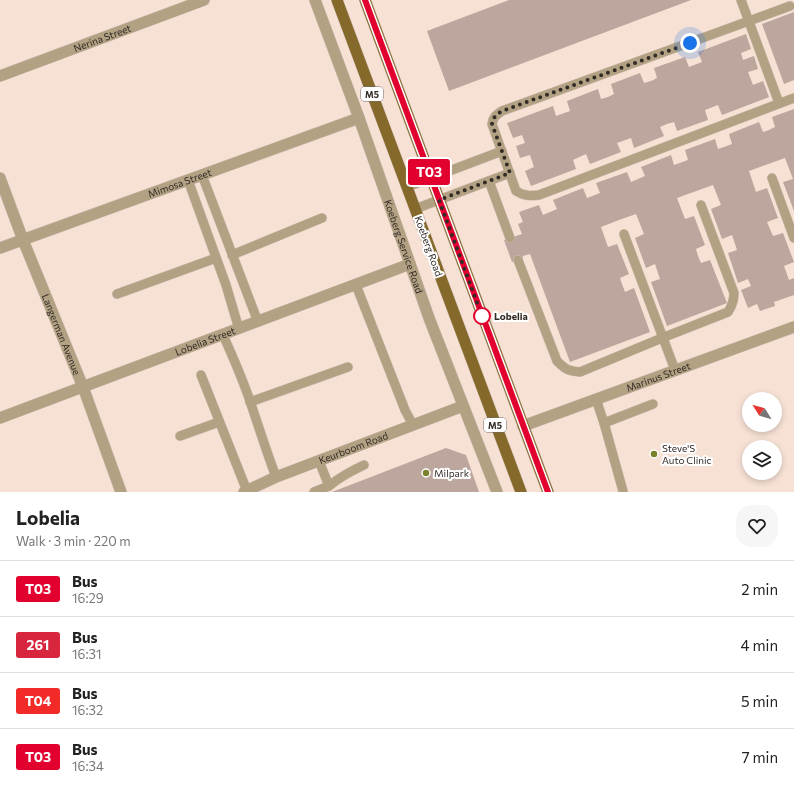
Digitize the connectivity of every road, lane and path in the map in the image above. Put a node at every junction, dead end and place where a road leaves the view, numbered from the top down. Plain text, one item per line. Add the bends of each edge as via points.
1 (204, 0) edge
2 (315, 0) edge
3 (337, 0) edge
4 (365, 0) edge
5 (741, 0) edge
6 (790, 6) dead end
7 (749, 22) junction
8 (0, 76) edge
9 (794, 98) edge
10 (779, 103) junction
11 (359, 118) junction
12 (502, 151) junction
13 (510, 173) junction
14 (202, 175) junction
15 (0, 178) edge
16 (431, 178) junction
17 (772, 178) dead end
18 (188, 180) junction
19 (489, 181) junction
20 (407, 187) junction
21 (439, 200) junction
22 (701, 205) dead end
23 (415, 209) junction
24 (322, 218) dead end
25 (624, 234) dead end
26 (510, 238) dead end
27 (794, 238) edge
28 (23, 240) junction
29 (0, 248) edge
30 (232, 255) junction
31 (216, 258) junction
32 (518, 260) dead end
33 (410, 264) junction
34 (356, 285) junction
35 (117, 294) dead end
36 (258, 322) junction
37 (794, 327) edge
38 (239, 329) junction
39 (223, 335) junction
40 (662, 338) junction
41 (348, 367) dead end
42 (675, 370) junction
43 (200, 375) dead end
44 (83, 387) junction
45 (596, 399) junction
46 (250, 402) junction
47 (653, 404) dead end
48 (463, 406) junction
49 (0, 418) edge
50 (219, 422) junction
51 (604, 423) junction
52 (413, 425) junction
53 (523, 426) junction
54 (180, 436) dead end
55 (319, 461) junction
56 (364, 465) dead end
57 (276, 478) junction
58 (329, 486) junction
59 (245, 491) edge
60 (623, 491) dead end
61 (121, 492) edge
62 (314, 492) edge
63 (498, 492) edge
64 (521, 492) edge
65 (548, 492) edge

1 - 8 street, Nerina Street
2 - 11 street, Koeberg Service Road
3 - 20 main road, Koeberg Road / M5
4 - 16 main road, M5
5 - 7 lane
6 - 7 lane
7 - 10 lane
7 - 12 lane via 502,111 492,120
9 - 10 lane
10 - 13 lane via 539,195 530,196 516,190
11 - 14 street, Mimosa Street
11 - 33 street, Koeberg Service Road
12 - 13 lane
12 - 16 lane
13 - 19 lane
14 - 18 street, Mimosa Street
14 - 30 lane
15 - 28 street, Langerman Avenue
16 - 20 lane
16 - 21 main road, M5
17 - 27 lane
18 - 28 street, Mimosa Street
18 - 31 lane
19 - 21 lane
19 - 26 lane
20 - 23 main road, Koeberg Road / M5
21 - 23 lane
21 - 53 main road, M5
22 - 40 lane via 734,293 732,306 728,312
23 - 64 main road, Koeberg Road / M5
24 - 30 lane
25 - 40 lane
28 - 29 street, Mimosa Street
28 - 44 street, Langerman Avenue
30 - 36 lane
31 - 35 lane
31 - 38 lane
32 - 40 lane via 556,361 570,372 580,372
33 - 34 street, Lobelia Street
33 - 48 street, Koeberg Service Road
34 - 36 street, Lobelia Street
34 - 52 lane
36 - 38 street, Lobelia Street
37 - 42 street, Marinus Street
38 - 39 street, Lobelia Street
39 - 44 street, Lobelia Street
39 - 46 lane
40 - 42 lane
41 - 46 lane
42 - 45 street, Marinus Street
43 - 50 lane
44 - 49 street, Lobelia Street
44 - 61 street, Langerman Avenue
45 - 51 lane
45 - 53 street, Marinus Street
46 - 57 lane
47 - 51 lane
48 - 52 street, Keurboom Road
48 - 63 street, Koeberg Service Road
50 - 54 lane
50 - 59 lane
51 - 60 lane
52 - 55 street, Keurboom Road
53 - 65 main road, M5
55 - 57 street, Keurboom Road
55 - 58 lane
56 - 58 lane via 343,475
57 - 59 street, Keurboom Road
58 - 62 lane

